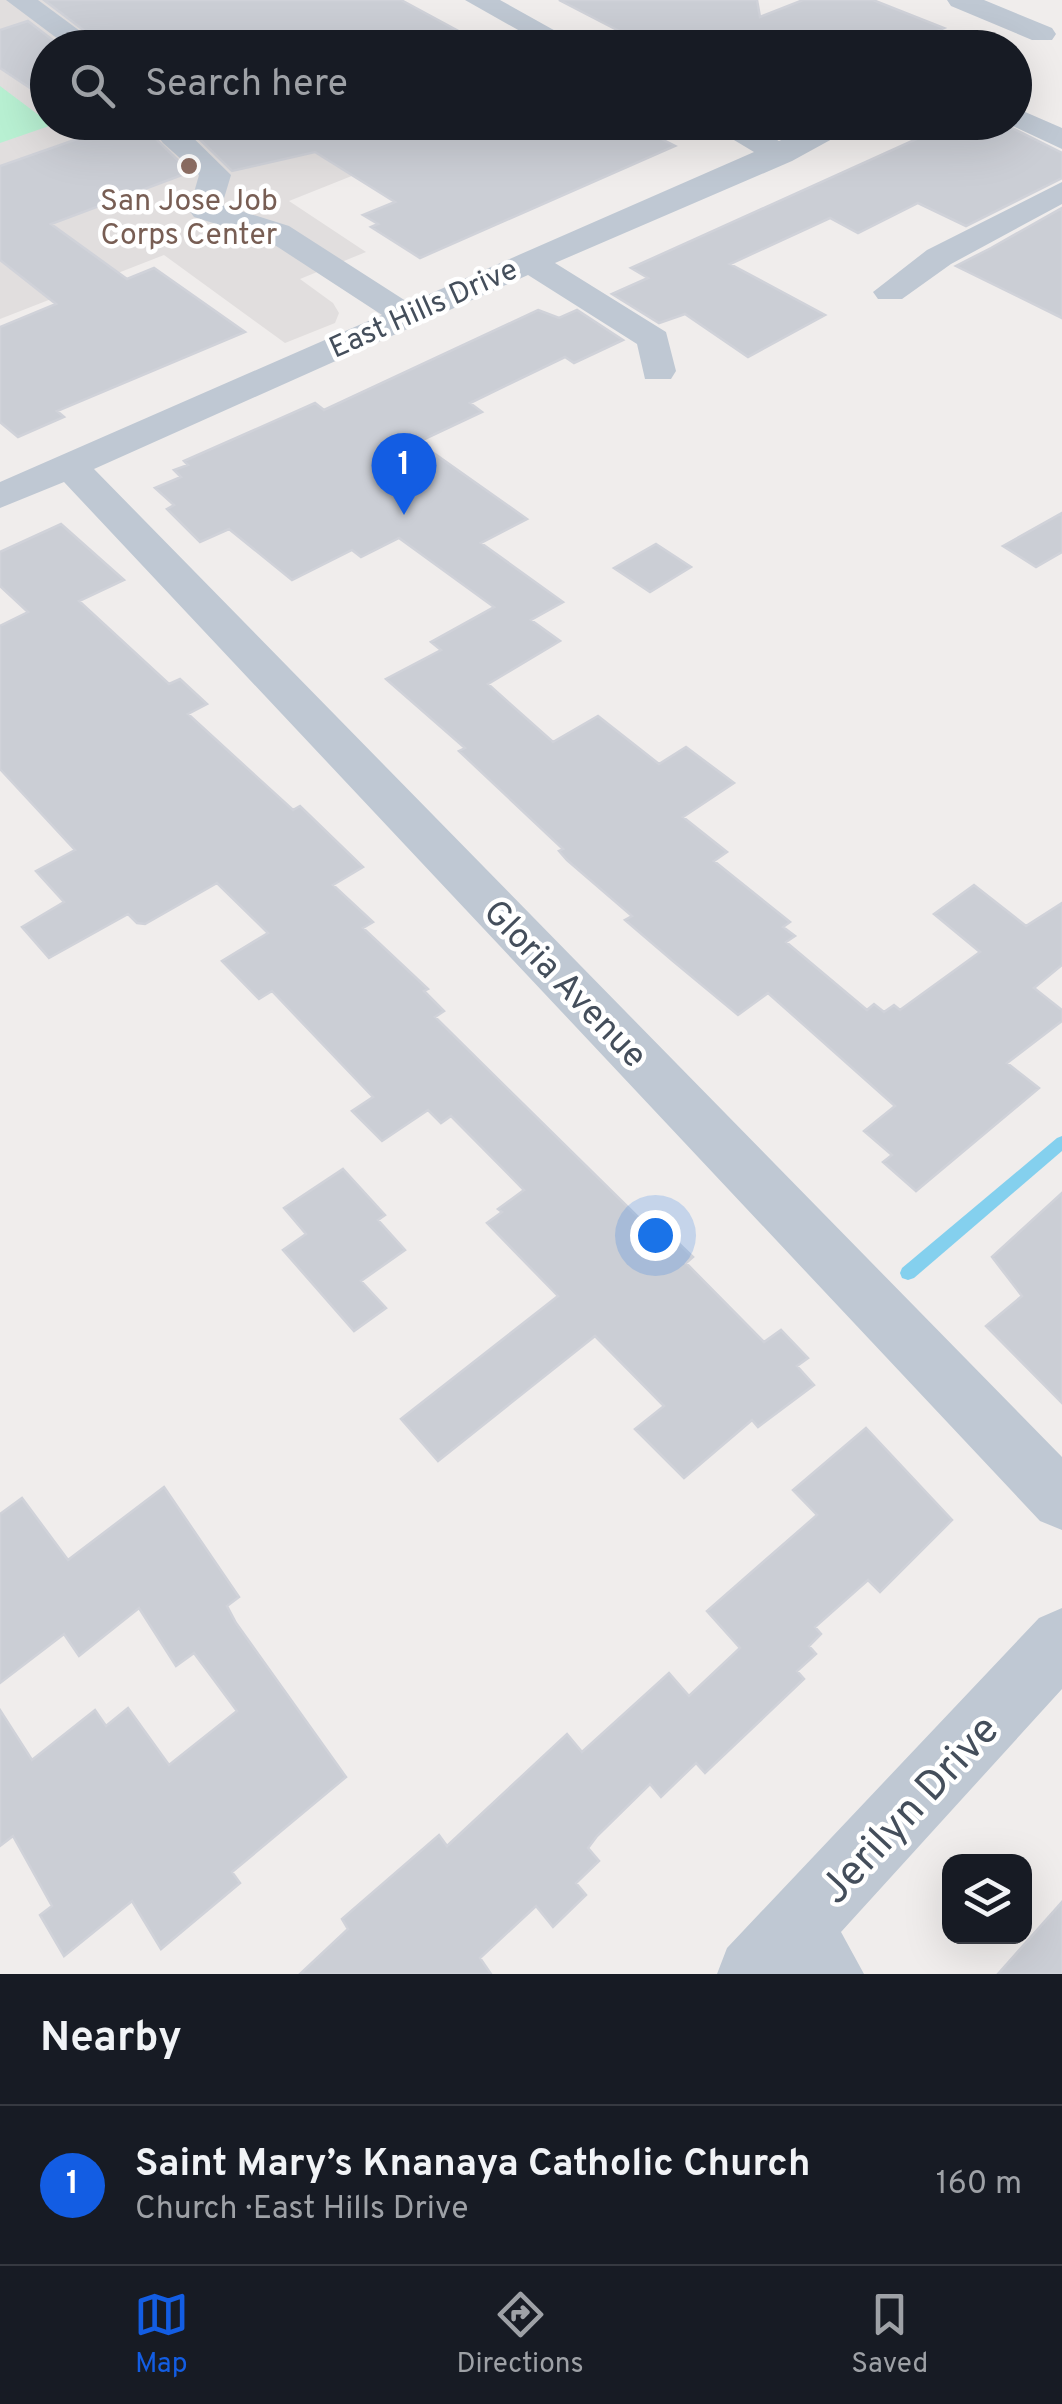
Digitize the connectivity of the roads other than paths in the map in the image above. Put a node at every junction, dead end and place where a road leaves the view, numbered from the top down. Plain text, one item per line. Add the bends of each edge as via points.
1 (20, 0) edge
2 (479, 0) edge
3 (961, 0) edge
4 (63, 30) edge
5 (537, 30) edge
6 (1052, 30) edge
7 (1032, 125) edge
8 (176, 140) edge
9 (755, 140) edge
10 (811, 140) edge
11 (1062, 140) edge
12 (782, 154) junction
13 (1062, 191) edge
14 (528, 261) junction
15 (890, 292) dead end
16 (406, 316) junction
17 (658, 371) dead end
18 (70, 466) junction
19 (0, 496) edge
20 (1062, 1500) edge
21 (1062, 1641) edge
22 (792, 1960) edge

1 - 4 street
2 - 5 street
3 - 6 street
7 - 11 street
8 - 16 street via 215,175 205,210 278,233
9 - 12 street
10 - 12 street, East Hills Drive
12 - 14 street, East Hills Drive
13 - 15 street via 939,256
14 - 16 street, East Hills Drive
14 - 17 street via 654,339
16 - 18 street, East Hills Drive
18 - 19 street, East Hills Drive
18 - 20 street, Gloria Avenue
21 - 22 street, Jerilyn Drive

